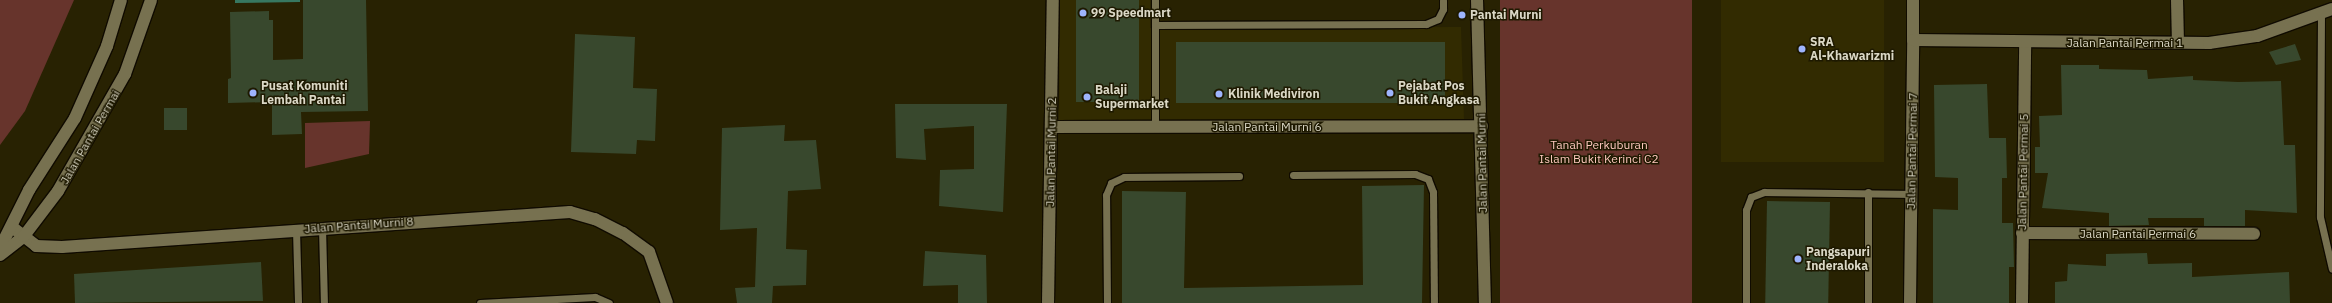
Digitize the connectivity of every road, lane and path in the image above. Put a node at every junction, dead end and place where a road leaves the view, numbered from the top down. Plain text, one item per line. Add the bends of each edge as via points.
1 (121, 0) edge
2 (151, 0) edge
3 (1053, 0) edge
4 (1155, 0) edge
5 (1443, 0) edge
6 (1477, 0) edge
7 (1913, 0) edge
8 (2177, 0) edge
9 (2326, 11) edge
10 (1155, 25) junction
11 (1913, 40) junction
12 (2025, 42) junction
13 (2178, 43) junction
14 (1482, 126) junction
15 (1052, 127) junction
16 (1155, 127) junction
17 (1292, 175) dead end
18 (1239, 176) dead end
19 (1868, 192) junction
20 (1911, 194) junction
21 (12, 227) junction
22 (322, 228) junction
23 (296, 230) junction
24 (2022, 233) junction
25 (2254, 234) dead end
26 (24, 236) junction
27 (0, 248) edge
28 (0, 255) edge
29 (2332, 269) edge
30 (298, 303) edge
31 (324, 303) edge
32 (480, 303) edge
33 (609, 303) edge
34 (667, 303) edge
35 (1048, 303) edge
36 (1107, 303) edge
37 (1434, 303) edge
38 (1486, 303) edge
39 (1746, 303) edge
40 (1868, 303) edge
41 (1910, 303) edge
42 (2022, 303) edge

1 - 21 street, Jalan Pantai Permai via 107,46 75,118 30,190
2 - 26 street, Jalan Pantai Permai via 125,74 58,191
3 - 15 street, Jalan Pantai Murni 2
4 - 10 lane
5 - 10 lane via 1443,9 1438,19 1426,24
6 - 14 street, Jalan Pantai Murni
7 - 11 street, Jalan Pantai Permai 7
8 - 13 street
9 - 13 street, Jalan Pantai Permai 1 via 2257,36
9 - 29 lane via 2320,217
10 - 16 lane
11 - 12 street, Jalan Pantai Permai 1
11 - 20 street, Jalan Pantai Permai 7
12 - 13 street, Jalan Pantai Permai 1
12 - 24 street, Jalan Pantai Permai 5
14 - 16 street, Jalan Pantai Murni 6
14 - 38 street, Jalan Pantai Murni
15 - 16 street, Jalan Pantai Murni 6
15 - 35 street, Jalan Pantai Murni 2
17 - 37 lane via 1415,174 1428,179 1433,192
18 - 36 lane via 1124,177 1111,183 1106,195
19 - 20 lane
19 - 39 lane via 1764,192 1751,197 1746,210
19 - 40 lane
20 - 41 street, Jalan Pantai Permai 7
21 - 26 street, Jalan Pantai Murni 8
21 - 27 street, Jalan Pantai Permai
22 - 23 street, Jalan Pantai Murni 8
22 - 31 lane
22 - 34 street, Jalan Pantai Murni 8 via 570,212 595,219 624,233 648,252
23 - 26 street, Jalan Pantai Murni 8 via 62,248 36,246
23 - 30 lane
24 - 25 street, Jalan Pantai Permai 6
24 - 42 street, Jalan Pantai Permai 5
26 - 28 street, Jalan Pantai Permai
32 - 33 lane via 595,297

